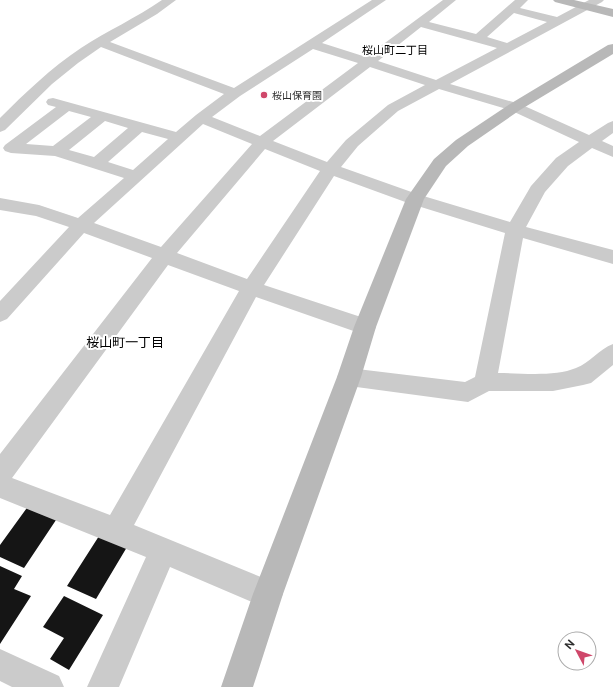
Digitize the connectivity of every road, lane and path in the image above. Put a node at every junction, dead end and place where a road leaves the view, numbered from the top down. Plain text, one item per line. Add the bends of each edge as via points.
1 (170, 0) edge
2 (450, 0) edge
3 (522, 0) edge
4 (559, 0) edge
5 (598, 0) edge
6 (356, 2) dead end
7 (375, 3) edge
8 (586, 6) junction
9 (511, 9) junction
10 (613, 13) edge
11 (559, 20) junction
12 (420, 23) junction
13 (478, 39) junction
14 (99, 42) junction
15 (312, 44) junction
16 (508, 47) junction
17 (613, 48) edge
18 (368, 62) junction
19 (436, 84) junction
20 (235, 93) junction
21 (31, 96) junction
22 (67, 106) junction
23 (515, 107) junction
24 (103, 116) junction
25 (201, 118) junction
26 (139, 126) junction
27 (613, 126) edge
28 (0, 127) edge
29 (178, 137) junction
30 (262, 142) junction
31 (591, 142) junction
32 (57, 151) junction
33 (613, 152) edge
34 (97, 163) junction
35 (330, 169) junction
36 (135, 176) junction
37 (415, 199) junction
38 (2, 206) edge
39 (81, 225) junction
40 (516, 230) junction
41 (165, 255) junction
42 (613, 256) edge
43 (251, 288) junction
44 (0, 314) edge
45 (365, 327) junction
46 (613, 353) edge
47 (349, 377) junction
48 (485, 382) junction
49 (0, 474) edge
50 (0, 486) edge
51 (116, 531) junction
52 (163, 551) junction
53 (268, 594) junction
54 (0, 665) edge
55 (48, 687) edge
56 (103, 687) edge
57 (237, 687) edge

1 - 14 street via 149,15
2 - 12 street
3 - 9 street
4 - 8 street
5 - 8 street
6 - 7 street
7 - 15 street
8 - 10 street
8 - 11 street
9 - 11 street
9 - 13 street
11 - 16 street
12 - 13 street
12 - 18 street
13 - 16 street
14 - 20 street
14 - 21 street
15 - 18 street
15 - 20 street
16 - 19 street
17 - 23 street
18 - 19 street
18 - 30 street
19 - 23 street
19 - 35 street via 393,108 352,143
20 - 25 street
21 - 22 street
21 - 28 street
22 - 24 street
22 - 32 street via 11,148
23 - 31 street
23 - 37 street via 462,143 440,163
24 - 26 street
24 - 32 street
25 - 29 street
25 - 30 street
26 - 29 street
26 - 34 street
27 - 31 street
29 - 36 street
30 - 35 street
30 - 41 street
31 - 33 street
31 - 40 street via 562,162 537,190
32 - 34 street
34 - 36 street
35 - 37 street
35 - 43 street
36 - 39 street
37 - 40 street
37 - 45 street
38 - 39 street via 39,211
39 - 41 street
39 - 44 street
40 - 42 street
40 - 48 street
41 - 43 street
41 - 49 street
43 - 45 street
43 - 51 street
45 - 47 street
46 - 48 street via 583,376 553,382
47 - 48 street via 468,392
47 - 53 street
50 - 51 street
51 - 52 street
52 - 53 street
52 - 56 street
53 - 57 street
54 - 55 street

